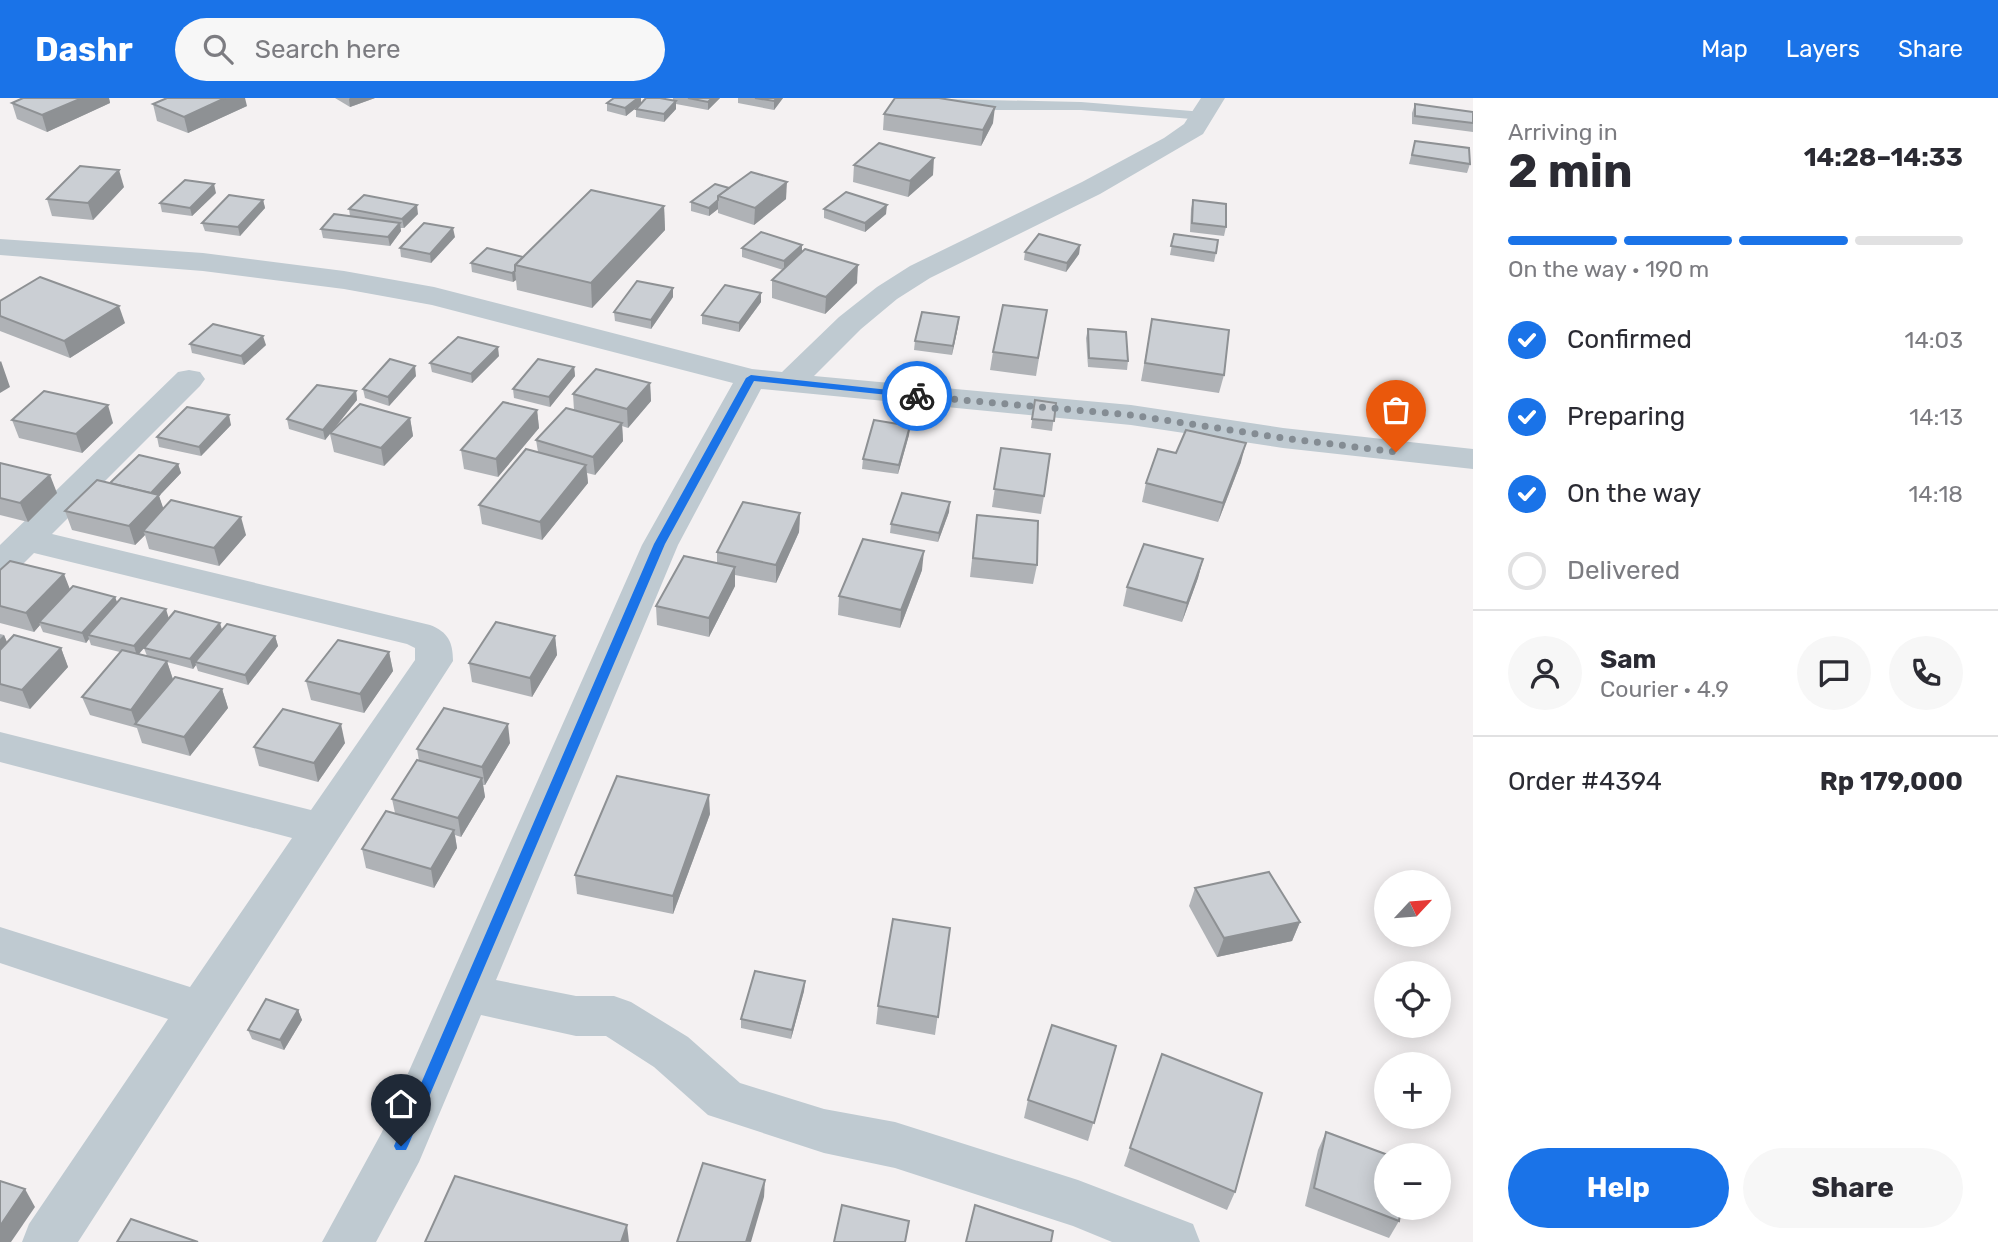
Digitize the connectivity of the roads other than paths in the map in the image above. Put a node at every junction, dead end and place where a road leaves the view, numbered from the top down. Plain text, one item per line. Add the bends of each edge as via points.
1 (903, 98) edge
2 (1208, 107) edge
3 (0, 247) edge
4 (189, 379) dead end
5 (770, 381) junction
6 (1473, 459) edge
7 (28, 540) junction
8 (0, 566) edge
9 (0, 747) edge
10 (321, 829) junction
11 (0, 945) edge
12 (467, 993) junction
13 (200, 1010) junction
14 (48, 1242) edge
15 (348, 1242) edge
16 (1174, 1242) edge

1 - 2 lane via 978,106
2 - 5 street via 1185,136 896,287
3 - 5 street via 203,262 344,280 434,296
4 - 7 street
5 - 6 street via 1131,415
5 - 12 street via 660,544
7 - 8 street
7 - 10 street via 427,638 434,645 434,661
9 - 10 street
10 - 13 street
11 - 13 street
12 - 15 street via 401,1146
12 - 16 street via 576,1016 614,1016 671,1052 724,1100 824,1131 909,1149 1078,1204
13 - 14 street

